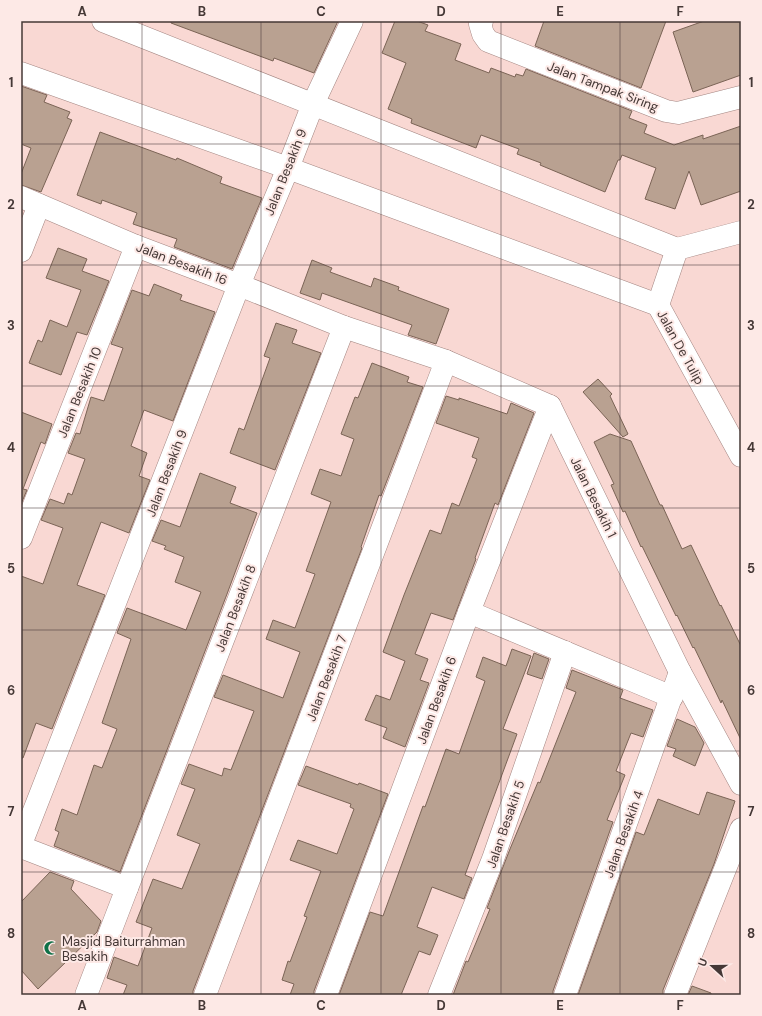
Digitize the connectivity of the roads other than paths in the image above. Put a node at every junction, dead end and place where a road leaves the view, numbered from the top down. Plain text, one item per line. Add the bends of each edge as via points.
1 (103, 21) edge
2 (352, 21) edge
3 (482, 21) edge
4 (21, 72) edge
5 (741, 97) edge
6 (313, 104) junction
7 (288, 168) junction
8 (30, 201) edge
9 (741, 232) edge
10 (136, 246) junction
11 (677, 249) junction
12 (21, 252) edge
13 (239, 285) junction
14 (658, 305) junction
15 (344, 327) junction
16 (446, 361) junction
17 (550, 406) junction
18 (741, 456) edge
19 (21, 538) edge
20 (468, 612) junction
21 (565, 652) junction
22 (680, 672) junction
23 (672, 697) junction
24 (741, 784) edge
25 (741, 830) edge
26 (21, 844) edge
27 (21, 847) edge
28 (126, 888) junction
29 (86, 995) edge
30 (205, 995) edge
31 (326, 995) edge
32 (439, 995) edge
33 (565, 995) edge
34 (675, 995) edge

1 - 6 street
2 - 6 street
3 - 5 street, Jalan Tampak Siring via 480,24 488,41 666,111 678,113
4 - 7 street
6 - 7 street, Jalan Besakih 9
6 - 11 street
7 - 13 street, Jalan Besakih 9
7 - 14 street
8 - 10 street, Jalan Besakih 16
8 - 12 street
9 - 11 street
10 - 13 street, Jalan Besakih 16
10 - 19 street, Jalan Besakih 10
11 - 14 street, Jalan De Tulip
13 - 15 street, Jalan Besakih 16
13 - 26 street, Jalan Besakih 9
14 - 18 street, Jalan De Tulip
15 - 16 street
15 - 28 street, Jalan Besakih 8
16 - 17 street
16 - 30 street, Jalan Besakih 7
17 - 20 street, Jalan Besakih 6
17 - 22 street, Jalan Besakih 1
20 - 21 street
20 - 31 street, Jalan Besakih 6
21 - 23 street
21 - 32 street, Jalan Besakih 5 via 493,859
22 - 23 street, Jalan Besakih 4
22 - 24 street, Jalan Besakih 1
23 - 33 street, Jalan Besakih 4
25 - 34 street
27 - 28 street
28 - 29 street, Jalan Besakih 8

